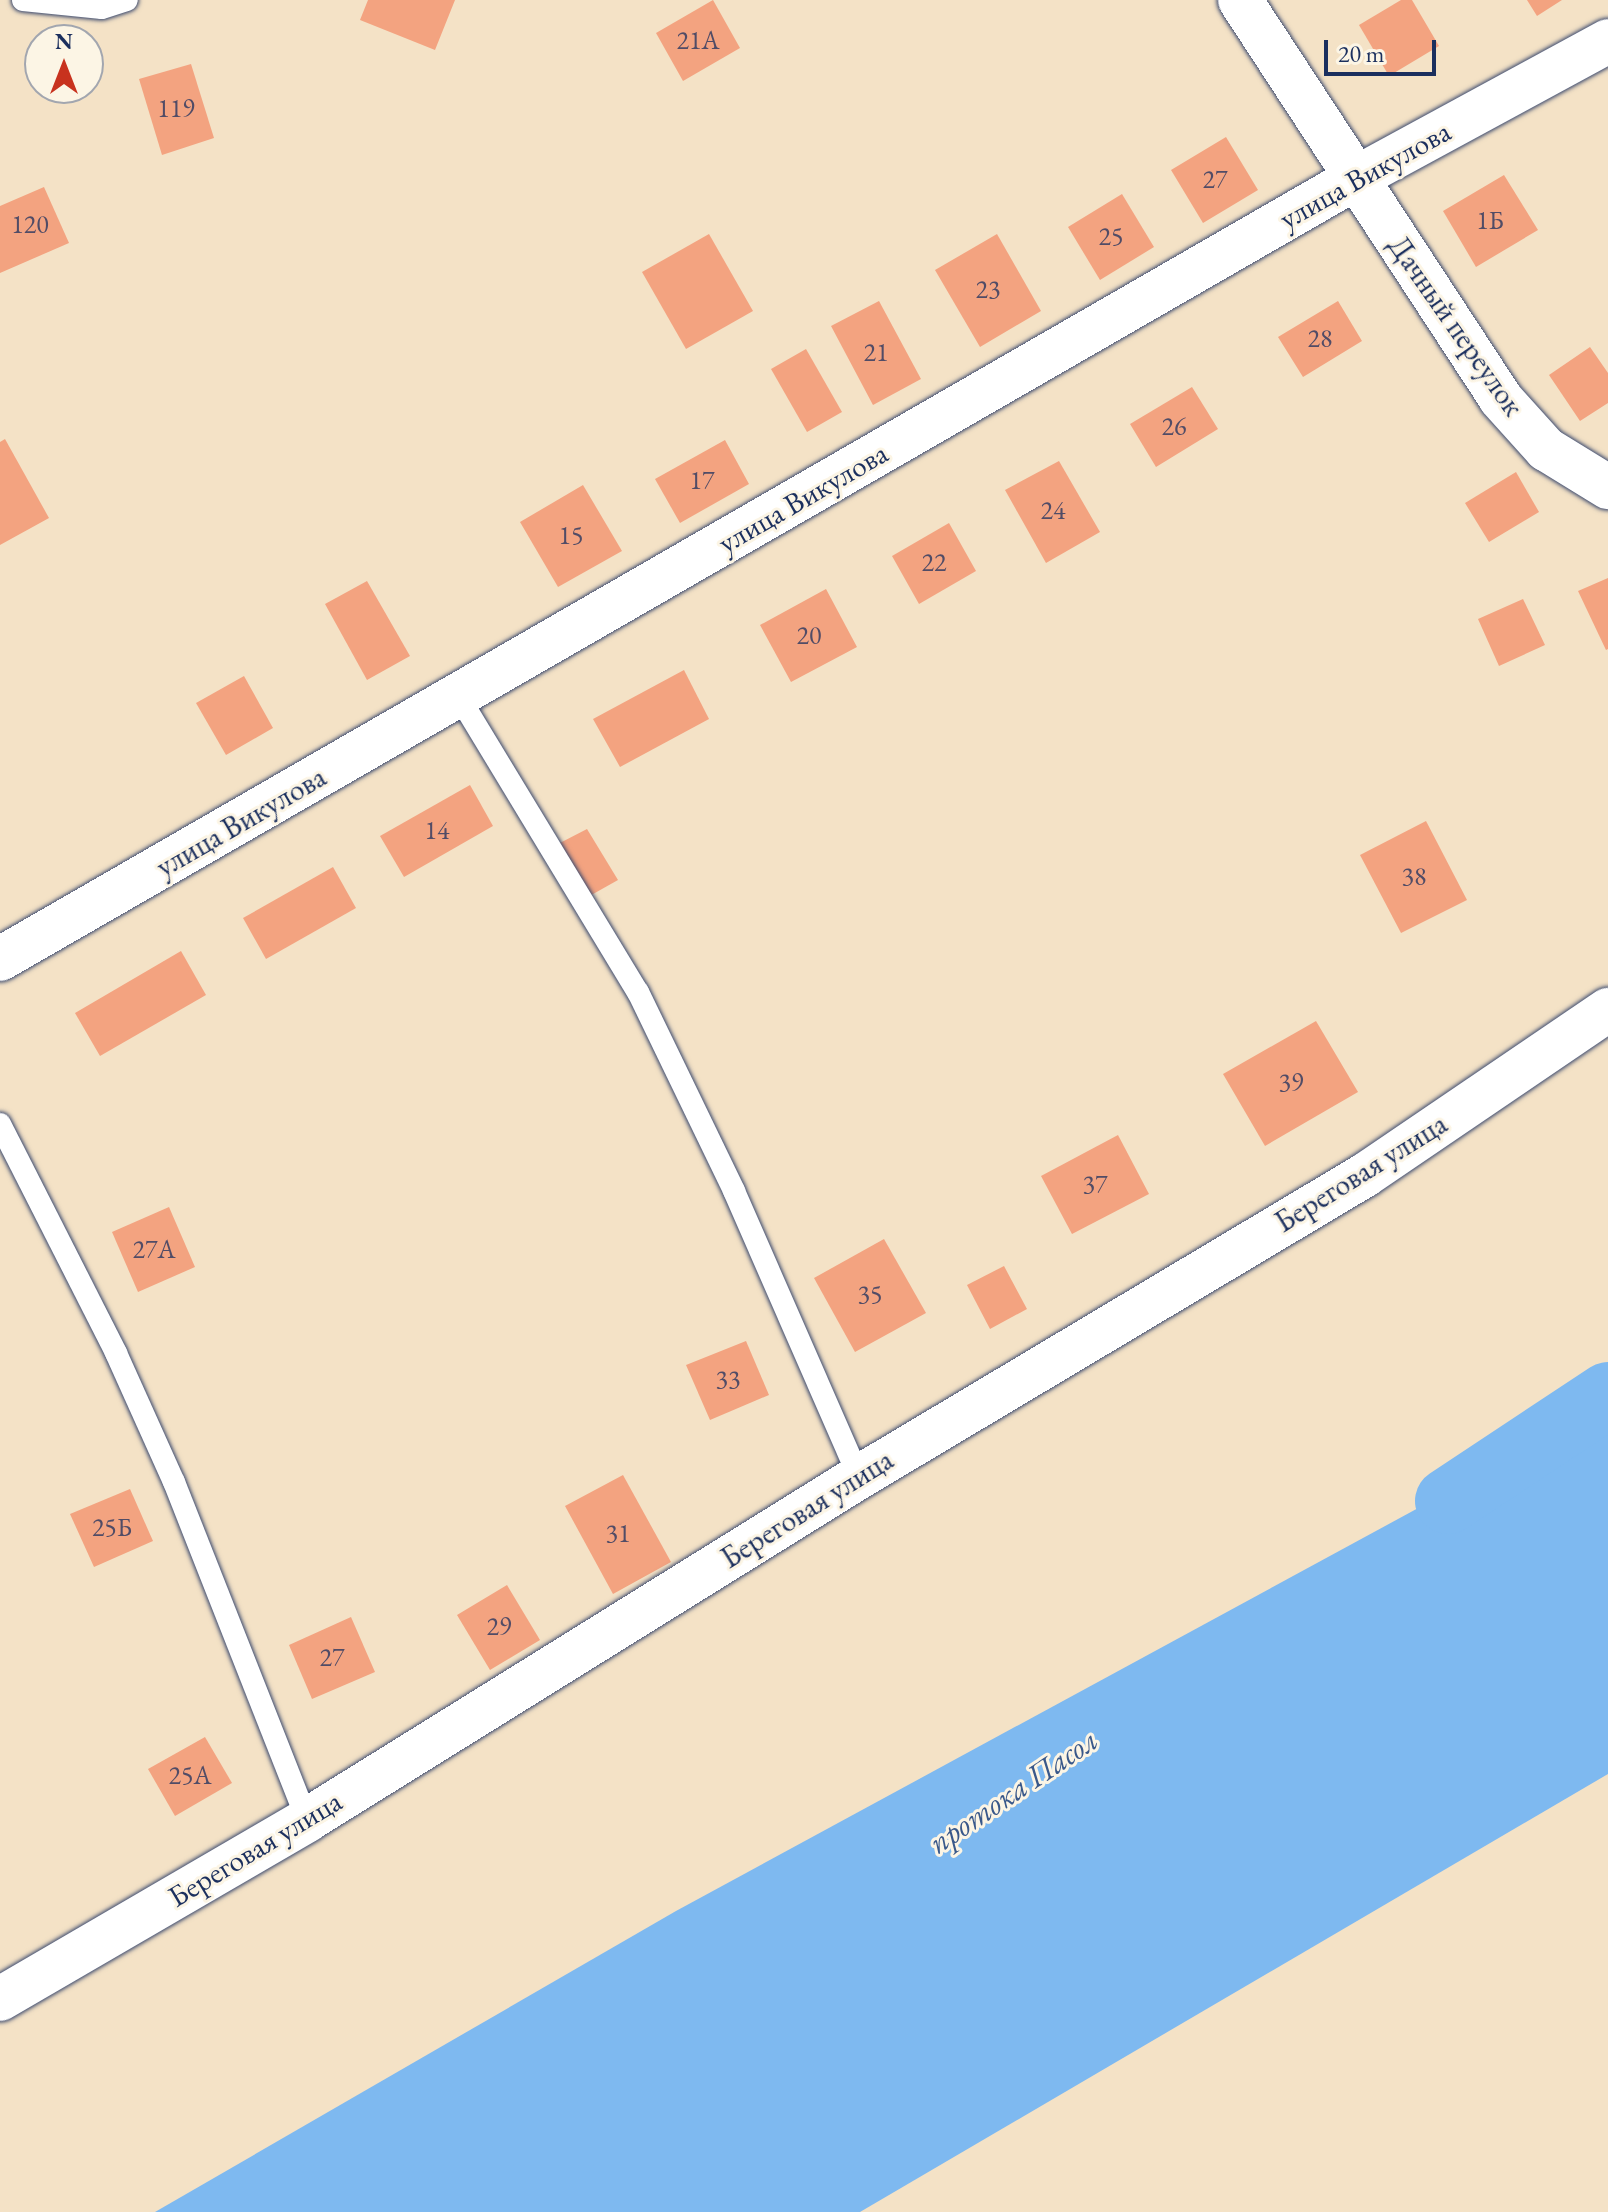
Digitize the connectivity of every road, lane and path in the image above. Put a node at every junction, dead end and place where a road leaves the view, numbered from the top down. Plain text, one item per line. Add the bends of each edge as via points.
1 (23, 0) edge
2 (127, 0) edge
3 (1240, 0) edge
4 (1608, 41) edge
5 (1356, 178) junction
6 (1608, 487) edge
7 (459, 697) junction
8 (0, 959) edge
9 (1608, 1010) edge
10 (0, 1124) edge
11 (859, 1477) junction
12 (307, 1820) junction
13 (0, 1999) edge

1 - 2 lane via 102,8
3 - 5 street, Дачный переулок
4 - 5 street, улица Викулова
5 - 6 street, Дачный переулок via 1500,398 1546,449
5 - 7 street, улица Викулова
7 - 8 street, улица Викулова
7 - 11 lane via 638,992 734,1191
9 - 11 street, Береговая улица via 1365,1175
10 - 12 lane via 116,1353 174,1482
11 - 12 street, Береговая улица
12 - 13 street, Береговая улица

